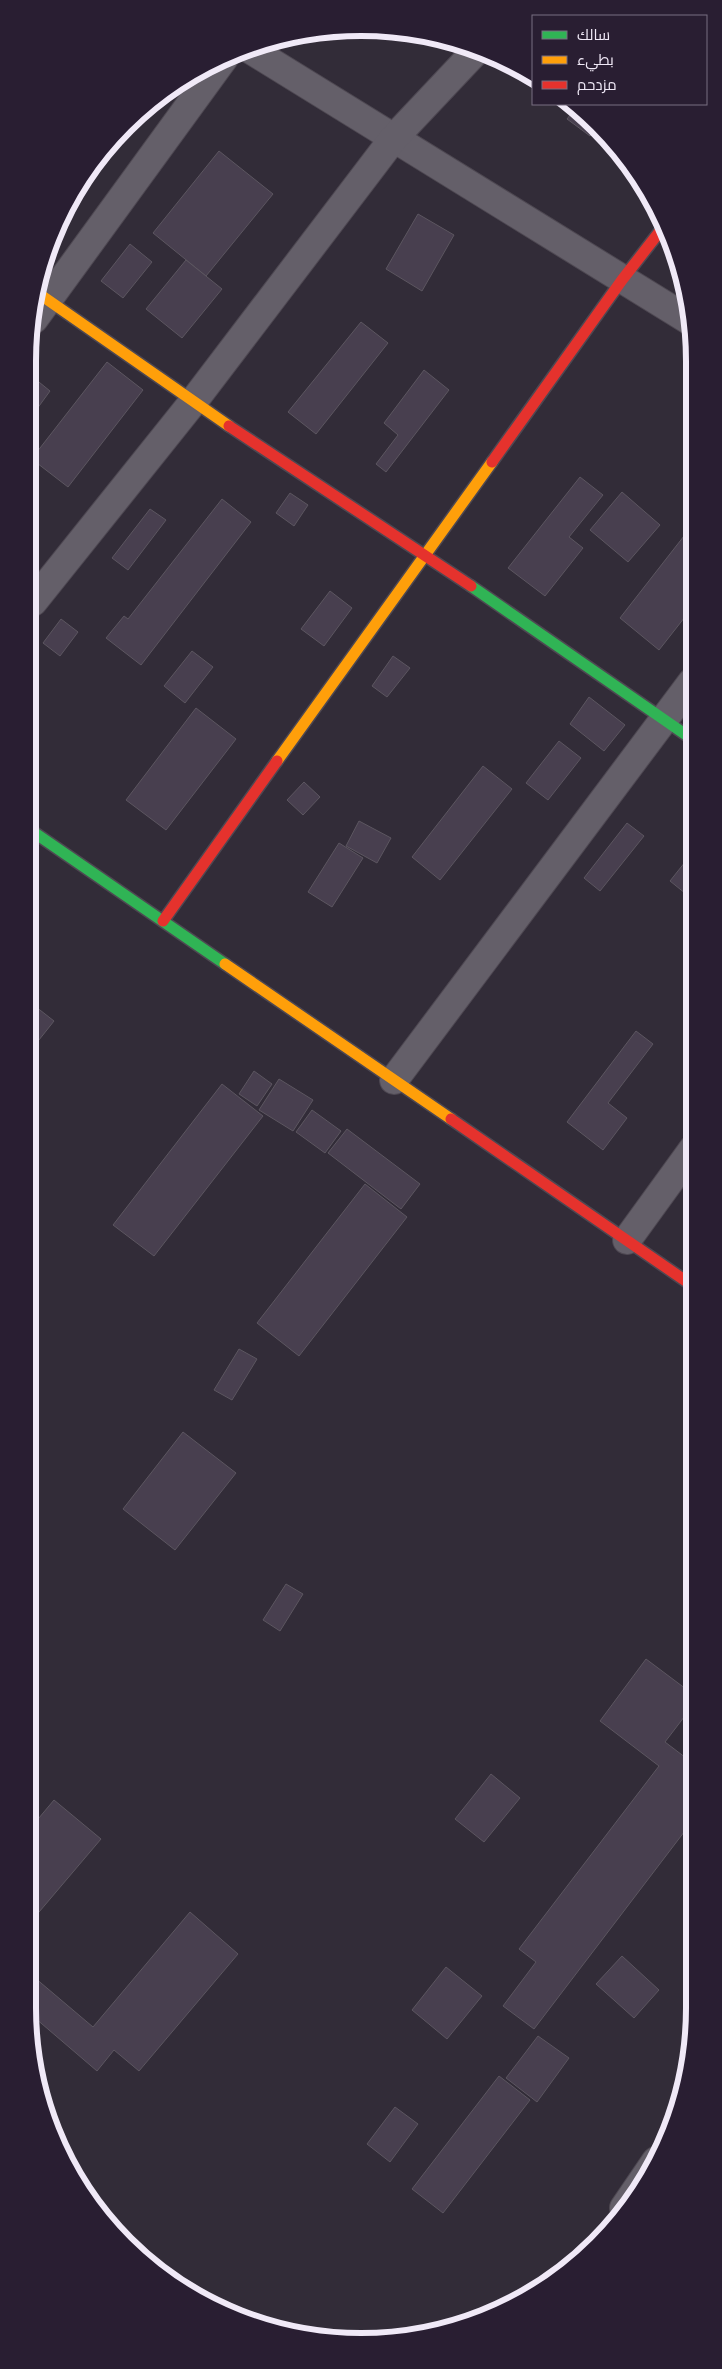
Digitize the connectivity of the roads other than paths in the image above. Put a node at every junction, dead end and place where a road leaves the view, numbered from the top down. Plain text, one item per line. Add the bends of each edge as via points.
1 (256, 53) edge
2 (472, 56) edge
3 (214, 72) edge
4 (393, 139) junction
5 (659, 232) edge
6 (622, 280) junction
7 (42, 300) edge
8 (41, 305) edge
9 (683, 316) edge
10 (193, 402) junction
11 (425, 554) junction
12 (36, 598) edge
13 (686, 690) edge
14 (664, 719) junction
15 (686, 735) edge
16 (36, 834) edge
17 (163, 921) junction
18 (394, 1080) junction
19 (686, 1159) edge
20 (627, 1240) junction
21 (686, 1281) edge

1 - 4 street
2 - 4 street
3 - 7 street
4 - 6 street
4 - 10 street
5 - 6 street
6 - 9 street
6 - 11 street
8 - 10 street
10 - 11 street
10 - 12 street
11 - 14 street
11 - 17 street
13 - 14 street
14 - 15 street
14 - 18 street
16 - 17 street
17 - 18 street
18 - 20 street
19 - 20 street
20 - 21 street

